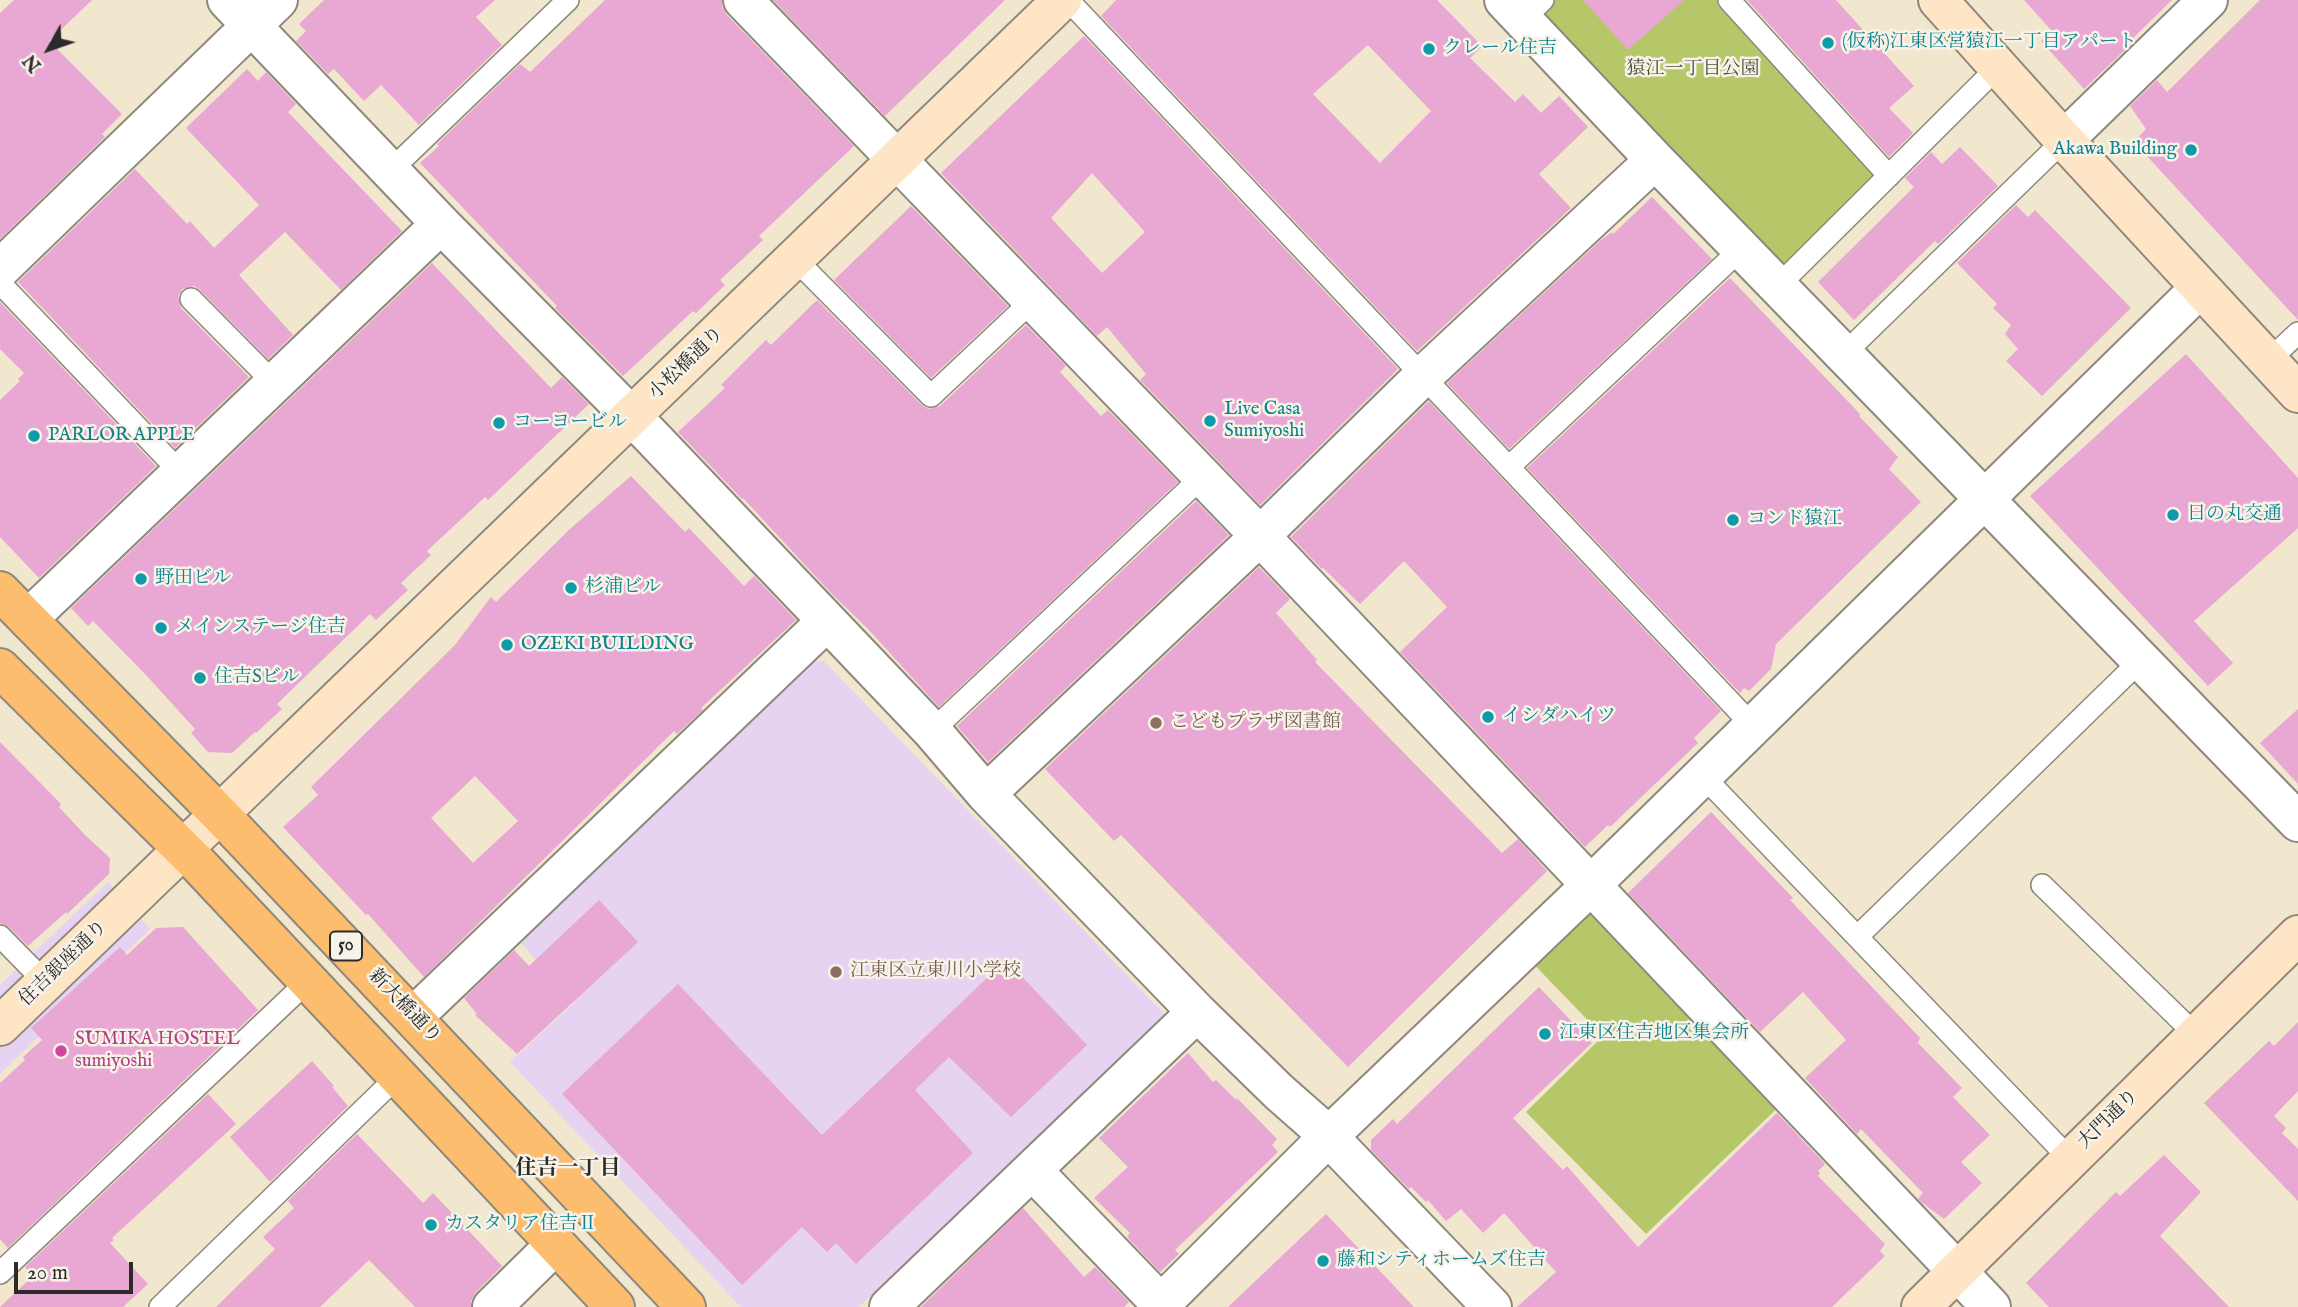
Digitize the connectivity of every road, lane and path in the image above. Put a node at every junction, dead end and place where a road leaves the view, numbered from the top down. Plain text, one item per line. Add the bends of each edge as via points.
1 (568, 0) edge
2 (743, 0) edge
3 (1729, 0) edge
4 (1938, 0) edge
5 (2208, 0) edge
6 (1056, 3) edge
7 (1523, 7) edge
8 (252, 8) edge
9 (1998, 67) junction
10 (2064, 140) junction
11 (896, 160) junction
12 (1655, 160) junction
13 (390, 171) junction
14 (1889, 176) junction
15 (441, 223) junction
16 (1741, 249) junction
17 (795, 259) junction
18 (0, 269) edge
19 (0, 283) edge
20 (1778, 286) junction
21 (2200, 288) junction
22 (191, 299) dead end
23 (1032, 301) junction
24 (2298, 332) edge
25 (1843, 354) junction
26 (2268, 361) junction
27 (1423, 376) junction
28 (274, 383) junction
29 (2298, 393) edge
30 (632, 417) junction
31 (1509, 467) junction
32 (180, 472) junction
33 (1202, 477) junction
34 (1984, 498) junction
35 (1260, 536) junction
36 (0, 591) edge
37 (27, 619) junction
38 (827, 621) junction
39 (2141, 660) junction
40 (0, 668) edge
41 (1752, 725) junction
42 (932, 731) junction
43 (1702, 775) junction
44 (986, 794) junction
45 (220, 814) junction
46 (2298, 822) edge
47 (183, 849) junction
48 (2042, 885) dead end
49 (1590, 886) junction
50 (2298, 935) edge
51 (0, 936) edge
52 (1858, 936) junction
53 (308, 981) junction
54 (45, 982) junction
55 (1197, 1012) junction
56 (414, 1016) junction
57 (0, 1026) edge
58 (2196, 1035) junction
59 (398, 1076) junction
60 (1329, 1137) junction
61 (2070, 1158) junction
62 (1032, 1170) junction
63 (556, 1244) junction
64 (1957, 1271) junction
65 (0, 1273) edge
66 (1160, 1306) edge
67 (1489, 1306) edge
68 (160, 1307) edge
69 (492, 1307) edge
70 (615, 1307) edge
71 (686, 1307) edge
72 (889, 1307) edge
73 (1921, 1307) edge
74 (1992, 1307) edge

1 - 13 lane
2 - 11 street
3 - 14 lane
4 - 9 street
5 - 10 street
6 - 11 street, 小松橋通り
6 - 27 lane
7 - 12 street
8 - 13 street
8 - 18 street
9 - 10 street
9 - 14 lane
10 - 21 street
10 - 25 lane
11 - 17 street, 小松橋通り
11 - 23 street
12 - 16 street
12 - 27 street
13 - 15 street
14 - 20 lane
15 - 28 street
15 - 30 street
16 - 20 street
16 - 31 lane
17 - 23 lane via 931,396
17 - 30 street, 小松橋通り
19 - 32 lane
20 - 25 street
21 - 26 street
21 - 34 street
22 - 28 lane
23 - 33 street
24 - 26 lane
25 - 34 street
26 - 29 street
27 - 31 lane
27 - 35 street
28 - 32 street
30 - 38 street
30 - 45 street, 小松橋通り
31 - 41 lane
32 - 37 street
33 - 35 street
33 - 42 lane
34 - 39 street
34 - 41 street
35 - 44 street
35 - 49 street
36 - 37 main road, 新大橋通り / 50
37 - 45 main road, 新大橋通り / 50
38 - 42 street
38 - 56 street
39 - 46 street
39 - 52 lane
40 - 47 main road
41 - 43 street
42 - 44 street
43 - 49 street
43 - 52 lane
44 - 55 street
45 - 47 street, 小松橋通り
45 - 56 main road, 新大橋通り / 50
47 - 53 main road
47 - 54 street, 住吉銀座通り
48 - 58 lane
49 - 60 street
49 - 64 street
50 - 58 street, 大門通り
51 - 54 lane
52 - 61 lane
53 - 59 main road
53 - 65 lane
54 - 57 street, 住吉銀座通り
55 - 60 street
55 - 62 street
56 - 71 main road, 新大橋通り / 50
58 - 61 street, 大門通り
59 - 63 main road
59 - 68 lane
60 - 66 street
60 - 67 street
61 - 64 street, 大門通り
62 - 66 street
62 - 72 street
63 - 69 street
63 - 70 main road
64 - 73 street, 大門通り
64 - 74 street

